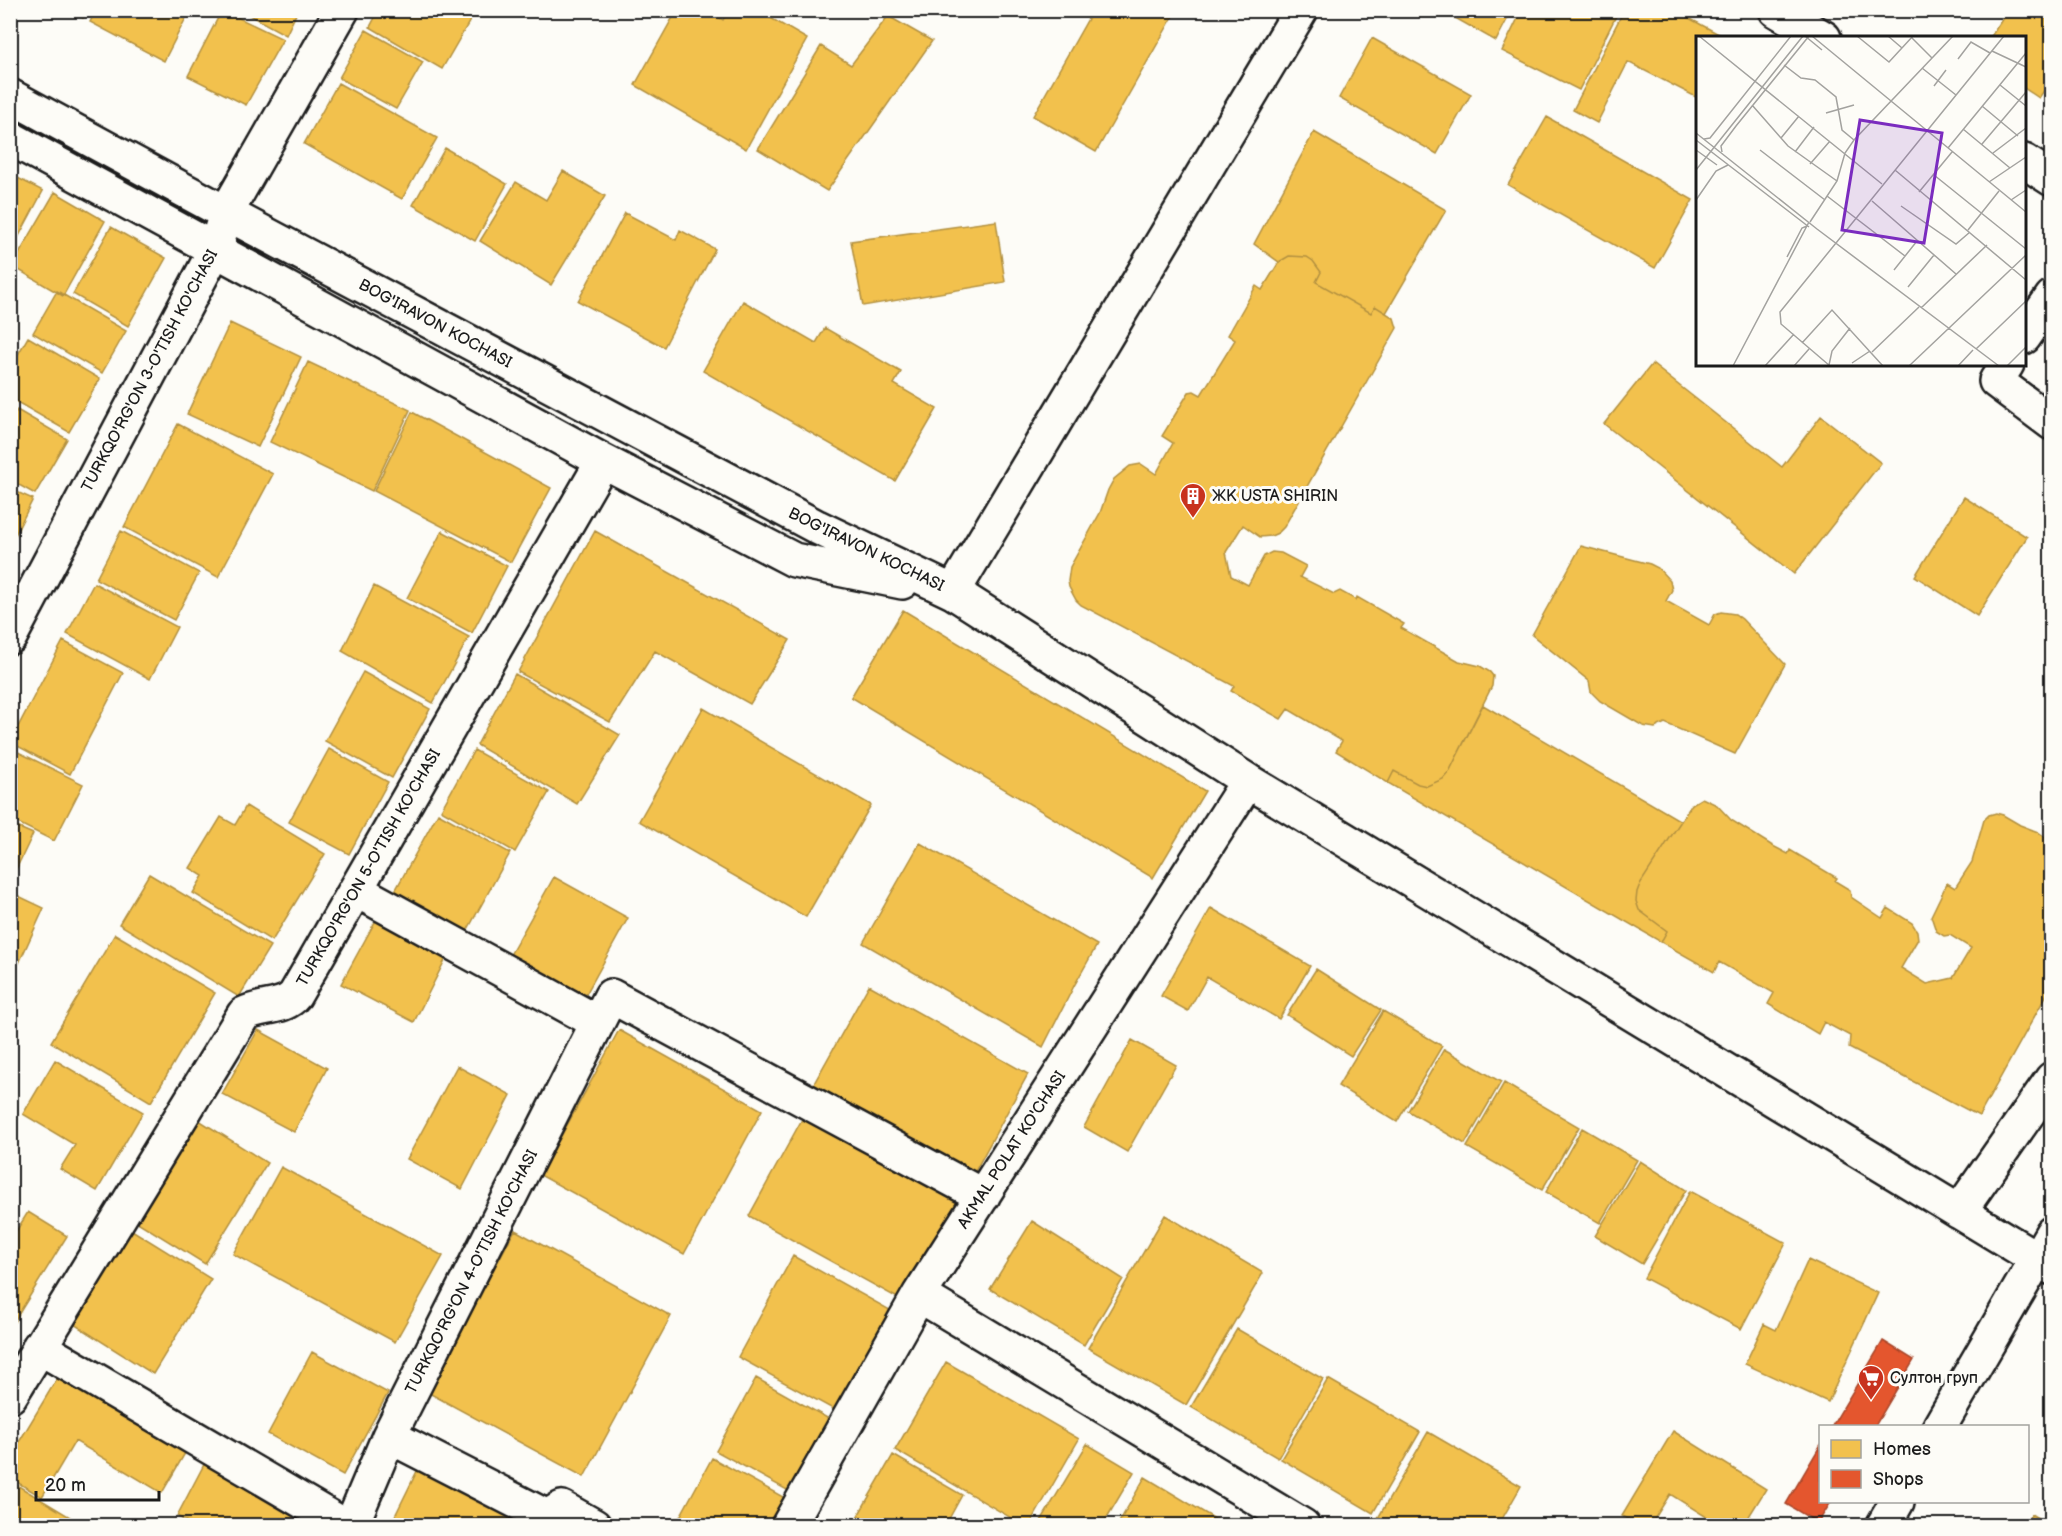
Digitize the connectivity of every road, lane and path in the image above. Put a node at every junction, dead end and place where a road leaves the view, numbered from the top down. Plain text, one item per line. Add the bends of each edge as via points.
1 (342, 10) edge
2 (1301, 10) edge
3 (1776, 10) edge
4 (1821, 36) edge
5 (10, 96) edge
6 (10, 138) edge
7 (2026, 161) edge
8 (2052, 179) edge
9 (226, 213) junction
10 (215, 250) junction
11 (2052, 297) edge
12 (2026, 336) edge
13 (2006, 366) edge
14 (2052, 423) edge
15 (603, 461) junction
16 (953, 592) junction
17 (10, 637) edge
18 (1248, 781) junction
19 (356, 890) junction
20 (604, 1009) junction
21 (2052, 1080) edge
22 (982, 1196) junction
23 (1959, 1212) junction
24 (2047, 1253) edge
25 (919, 1295) junction
26 (39, 1347) junction
27 (12, 1392) edge
28 (1941, 1425) edge
29 (389, 1436) junction
30 (1896, 1503) edge
31 (1269, 1517) edge
32 (345, 1526) edge
33 (351, 1526) edge
34 (594, 1526) edge
35 (788, 1526) edge
36 (1303, 1526) edge
37 (1883, 1526) edge

1 - 9 street, TURKQO'RG'ON 3-O'TISH KO'CHASI
2 - 16 street
3 - 4 street
5 - 9 street, BOG'IRAVON KOCHASI
6 - 10 street, BOG'IRAVON KOCHASI
7 - 8 street
9 - 10 street, TURKQO'RG'ON 3-O'TISH KO'CHASI
9 - 16 street, BOG'IRAVON KOCHASI via 817,527
10 - 15 street, BOG'IRAVON KOCHASI
10 - 17 street, TURKQO'RG'ON 3-O'TISH KO'CHASI
11 - 12 street
13 - 14 street via 1996,381
15 - 16 street, BOG'IRAVON KOCHASI via 794,560
15 - 19 street, TURKQO'RG'ON 5-O'TISH KO'CHASI
16 - 18 street
18 - 22 street, AKMAL POLAT KO'CHASI
18 - 23 street
19 - 20 street
19 - 26 street, TURKQO'RG'ON 5-O'TISH KO'CHASI via 290,1001 244,1014
20 - 22 street
20 - 29 street, TURKQO'RG'ON 4-O'TISH KO'CHASI
21 - 23 street
22 - 25 street, AKMAL POLAT KO'CHASI
23 - 24 street
24 - 28 street
25 - 31 street
25 - 35 street, AKMAL POLAT KO'CHASI
26 - 27 street, TURKQO'RG'ON 5-O'TISH KO'CHASI
26 - 32 street
29 - 33 street, TURKQO'RG'ON 4-O'TISH KO'CHASI
29 - 34 street via 547,1517 562,1508
30 - 37 street
31 - 36 street

